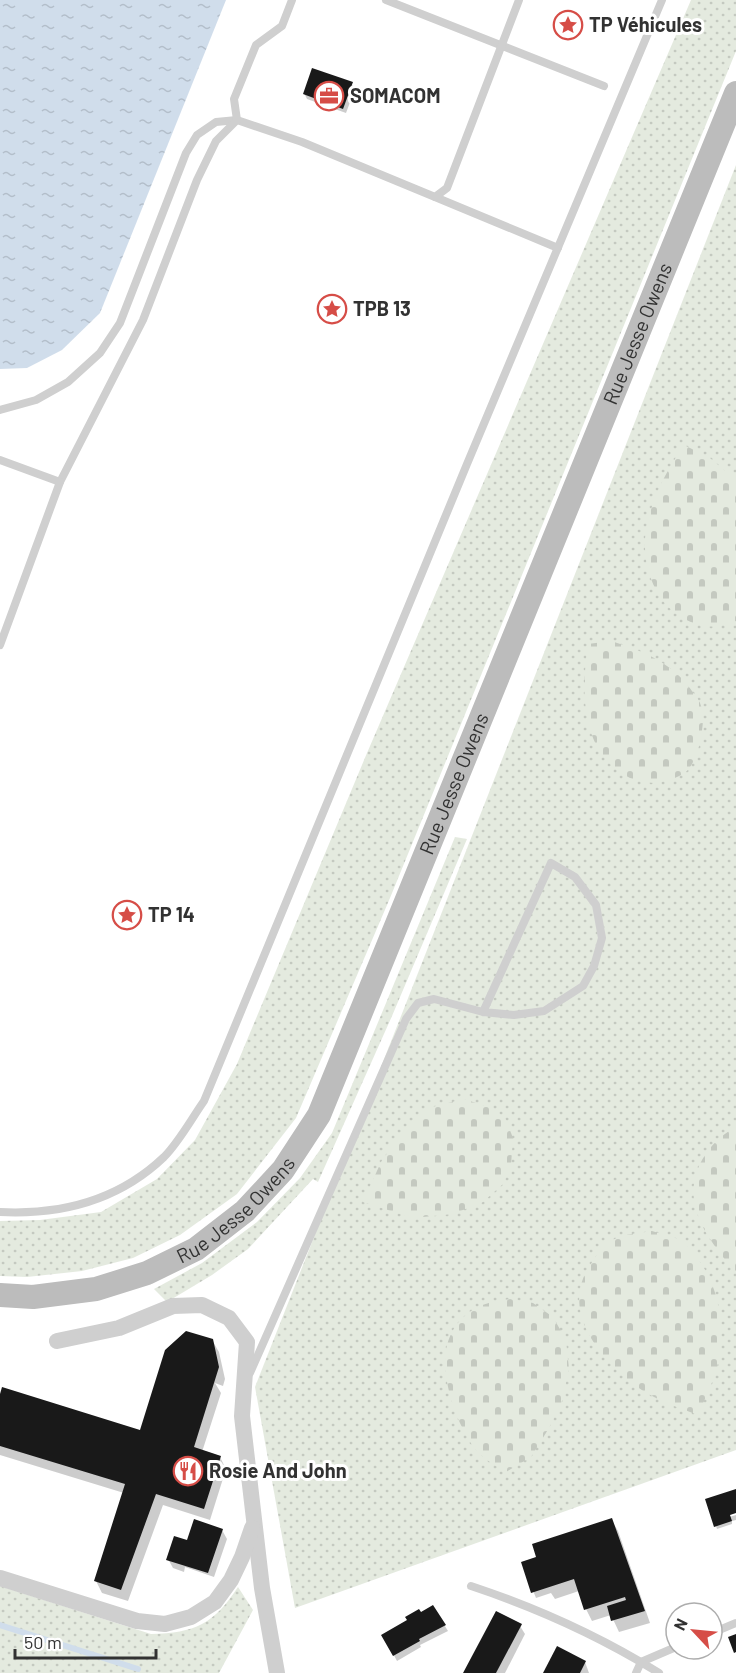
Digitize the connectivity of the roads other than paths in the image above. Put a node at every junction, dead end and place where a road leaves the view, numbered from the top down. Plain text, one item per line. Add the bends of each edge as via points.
1 (292, 0) edge
2 (386, 0) edge
3 (519, 0) edge
4 (662, 0) edge
5 (501, 46) junction
6 (604, 86) dead end
7 (736, 93) edge
8 (237, 120) junction
9 (435, 197) junction
10 (558, 248) junction
11 (0, 410) edge
12 (0, 460) edge
13 (60, 483) junction
14 (0, 645) edge
15 (483, 1012) junction
16 (0, 1212) edge
17 (0, 1295) edge
18 (57, 1341) dead end
19 (245, 1385) junction
20 (254, 1524) junction
21 (0, 1578) edge
22 (471, 1586) dead end
23 (664, 1652) edge
24 (641, 1662) junction
25 (277, 1673) edge
26 (636, 1673) edge
27 (659, 1673) edge

1 - 8 lane via 282,26 256,45 234,99
2 - 5 lane
3 - 5 lane
4 - 10 lane
5 - 6 lane
5 - 9 lane via 447,188
7 - 17 main road, Rue Jesse Owens via 320,1114 268,1187 245,1211 196,1249 147,1273 96,1290
8 - 9 lane via 302,142
8 - 11 lane via 216,122 197,135 120,323 100,353 68,382 36,400
8 - 13 lane via 216,141 143,320
9 - 10 lane
10 - 16 lane via 204,1101 165,1156 128,1185 88,1203 31,1214
12 - 13 lane
13 - 14 lane
15 - 15 lane via 514,1015 544,1011 583,986 594,966 602,938 596,906 575,877 551,863
15 - 19 lane via 434,999 418,1003 406,1019
18 - 19 street via 119,1328 173,1306 202,1305 229,1318 247,1342
19 - 20 street via 242,1416
20 - 21 street via 231,1580 215,1602 191,1617 165,1624 136,1621
20 - 25 street
22 - 24 lane via 570,1624
23 - 24 lane
24 - 26 lane
24 - 27 lane

